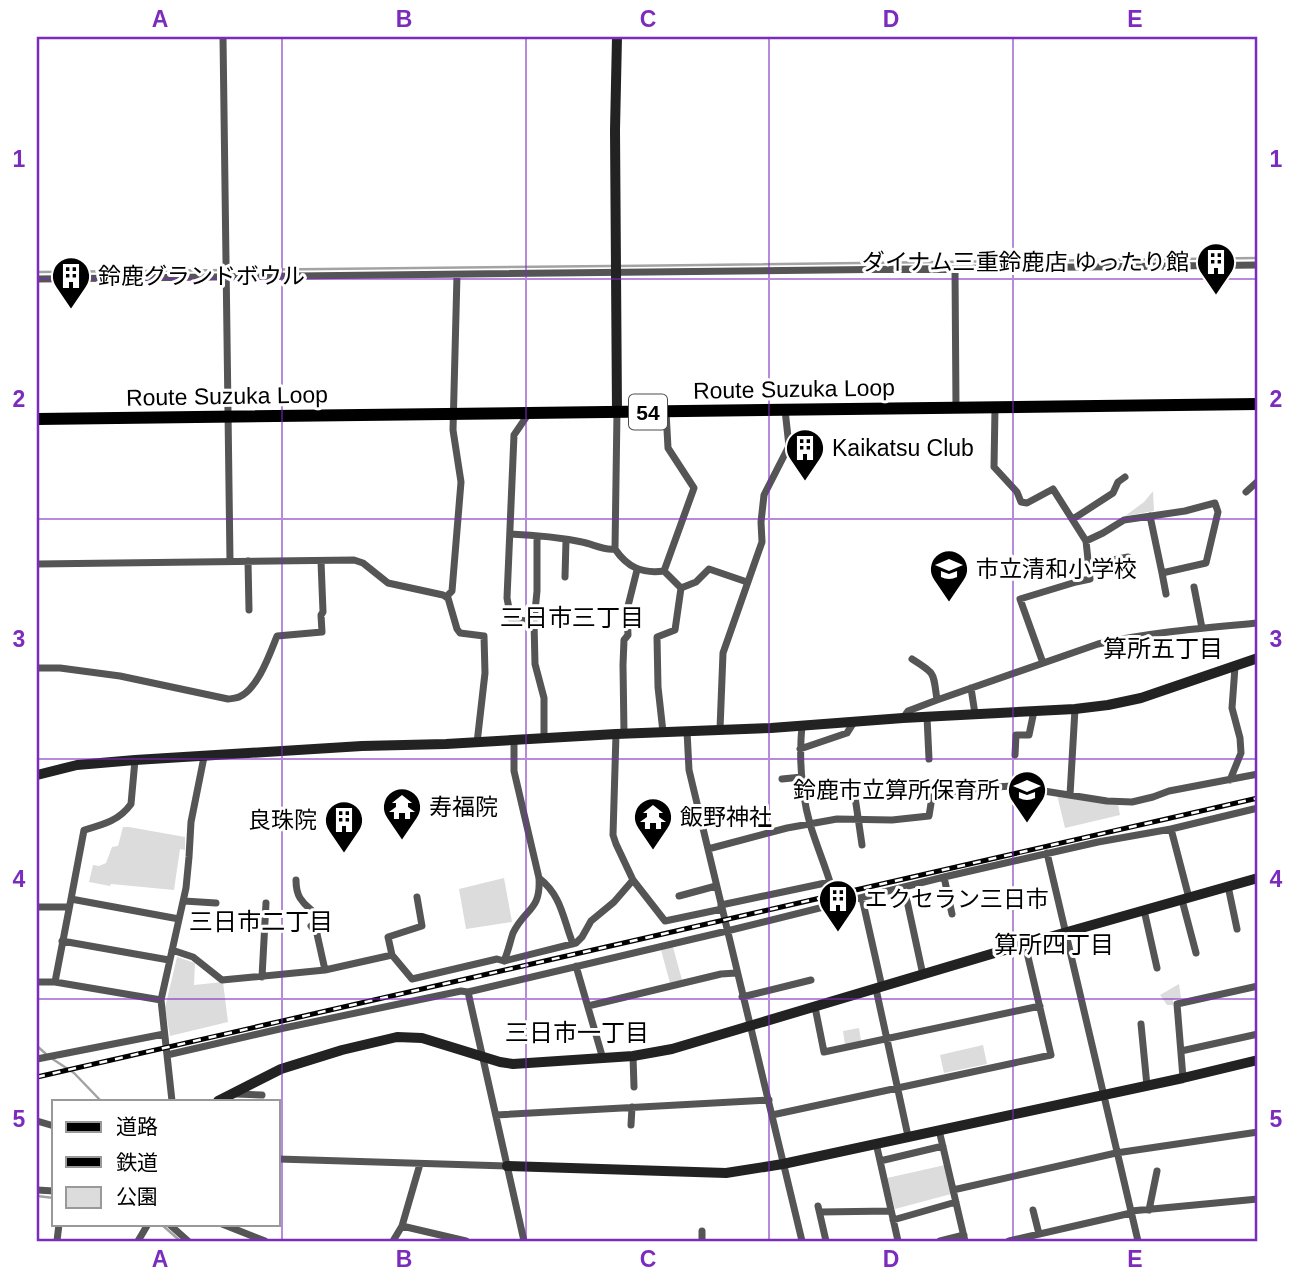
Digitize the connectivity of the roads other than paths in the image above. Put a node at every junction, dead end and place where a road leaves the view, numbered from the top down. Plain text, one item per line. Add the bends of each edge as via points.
1 (223, 37) edge
2 (617, 37) edge
3 (1258, 265) edge
4 (615, 268) junction
5 (955, 269) junction
6 (226, 272) junction
7 (457, 275) junction
8 (37, 279) edge
9 (1258, 404) edge
10 (956, 408) junction
11 (995, 408) junction
12 (785, 410) junction
13 (666, 411) junction
14 (617, 412) junction
15 (529, 414) junction
16 (453, 415) junction
17 (228, 417) junction
18 (37, 419) edge
19 (1125, 477) dead end
20 (1258, 481) edge
21 (1246, 492) dead end
22 (1150, 516) junction
23 (1073, 519) junction
24 (510, 534) junction
25 (537, 536) junction
26 (566, 540) junction
27 (1086, 541) junction
28 (615, 549) junction
29 (1128, 557) dead end
30 (230, 561) junction
31 (248, 561) junction
32 (321, 561) junction
33 (37, 564) edge
34 (1088, 565) junction
35 (637, 570) junction
36 (664, 571) junction
37 (1162, 573) junction
38 (565, 576) dead end
39 (747, 582) junction
40 (1194, 587) dead end
41 (681, 588) junction
42 (1166, 594) dead end
43 (446, 597) junction
44 (249, 610) dead end
45 (534, 622) junction
46 (1258, 623) edge
47 (1202, 628) junction
48 (1258, 658) edge
49 (912, 659) dead end
50 (1043, 663) junction
51 (1235, 667) junction
52 (37, 668) edge
53 (971, 688) junction
54 (937, 700) junction
55 (1075, 709) junction
56 (1034, 711) junction
57 (975, 714) junction
58 (927, 717) junction
59 (903, 718) junction
60 (854, 721) junction
61 (802, 725) junction
62 (720, 729) junction
63 (687, 731) junction
64 (663, 732) junction
65 (620, 733) junction
66 (544, 738) junction
67 (514, 740) junction
68 (477, 743) junction
69 (800, 749) junction
70 (1015, 755) dead end
71 (204, 757) junction
72 (929, 759) dead end
73 (135, 760) junction
74 (1258, 774) edge
75 (37, 775) edge
76 (802, 777) junction
77 (782, 779) dead end
78 (1230, 780) junction
79 (854, 789) dead end
80 (1070, 795) junction
81 (1258, 808) edge
82 (858, 819) junction
83 (810, 824) junction
84 (1171, 829) junction
85 (862, 845) dead end
86 (708, 849) junction
87 (1047, 853) junction
88 (944, 877) junction
89 (539, 878) junction
90 (1258, 878) edge
91 (296, 880) dead end
92 (633, 880) junction
93 (716, 886) junction
94 (1228, 886) junction
95 (904, 887) junction
96 (678, 895) dead end
97 (417, 897) dead end
98 (862, 898) junction
99 (1185, 899) junction
100 (184, 901) junction
101 (70, 903) junction
102 (216, 903) dead end
103 (265, 903) dead end
104 (37, 907) edge
105 (721, 907) junction
106 (1144, 910) junction
107 (952, 914) dead end
108 (179, 919) junction
109 (511, 923) dead end
110 (310, 926) dead end
111 (1237, 929) dead end
112 (727, 931) junction
113 (1066, 932) junction
114 (317, 934) junction
115 (513, 934) junction
116 (62, 941) junction
117 (573, 944) junction
118 (1025, 944) junction
119 (172, 950) junction
120 (1196, 953) dead end
121 (392, 955) junction
122 (169, 960) junction
123 (505, 961) junction
124 (576, 966) junction
125 (1157, 968) dead end
126 (324, 970) junction
127 (736, 973) junction
128 (923, 975) junction
129 (262, 977) junction
130 (811, 979) dead end
131 (37, 982) edge
132 (55, 982) junction
133 (1258, 986) edge
134 (879, 988) junction
135 (468, 992) junction
136 (742, 997) junction
137 (161, 1000) junction
138 (588, 1006) junction
139 (1040, 1006) junction
140 (815, 1007) junction
141 (1141, 1024) dead end
142 (750, 1025) junction
143 (164, 1034) junction
144 (1258, 1034) edge
145 (887, 1039) junction
146 (1181, 1051) junction
147 (167, 1055) junction
148 (633, 1056) junction
149 (482, 1057) junction
150 (41, 1059) edge
151 (603, 1059) junction
152 (1258, 1060) edge
153 (1183, 1078) junction
154 (1147, 1086) junction
155 (635, 1087) dead end
156 (898, 1088) junction
157 (232, 1093) junction
158 (262, 1095) dead end
159 (1102, 1095) junction
160 (172, 1100) edge
161 (220, 1100) edge
162 (769, 1100) junction
163 (632, 1107) junction
164 (496, 1115) junction
165 (772, 1115) junction
166 (631, 1125) dead end
167 (939, 1130) junction
168 (1258, 1132) edge
169 (908, 1136) junction
170 (876, 1143) junction
171 (943, 1146) junction
172 (1116, 1153) junction
173 (280, 1158) edge
174 (880, 1161) junction
175 (420, 1164) junction
176 (783, 1164) junction
177 (507, 1166) junction
178 (1157, 1171) dead end
179 (953, 1189) junction
180 (1258, 1199) edge
181 (956, 1202) junction
182 (1033, 1210) dead end
183 (1149, 1210) junction
184 (891, 1211) junction
185 (1131, 1212) junction
186 (893, 1220) junction
187 (171, 1226) edge
188 (227, 1226) edge
189 (402, 1226) junction
190 (702, 1231) dead end
191 (1039, 1234) junction
192 (964, 1238) edge
193 (186, 1241) edge
194 (265, 1241) edge
195 (393, 1241) edge
196 (466, 1241) edge
197 (524, 1241) edge
198 (702, 1241) edge
199 (802, 1241) edge
200 (826, 1241) edge
201 (898, 1241) edge
202 (940, 1241) edge
203 (1009, 1241) edge
204 (1138, 1241) edge

1 - 6 street
2 - 4 street
3 - 5 street
4 - 5 street
4 - 7 street
4 - 14 street
5 - 10 street
6 - 7 street
6 - 8 street
6 - 17 street
7 - 16 street
9 - 11 main road, Route Suzuka Loop / 54
10 - 11 main road, Route Suzuka Loop / 54
10 - 12 main road, Route Suzuka Loop / 54
11 - 23 street via 994,467 1021,502 1053,489
12 - 13 main road, Route Suzuka Loop / 54
12 - 39 street via 789,446 764,495 762,542
13 - 14 main road, Route Suzuka Loop / 54
13 - 36 street via 668,448 694,488
14 - 15 main road, Route Suzuka Loop / 54
14 - 28 street
15 - 16 main road, Route Suzuka Loop / 54
15 - 24 street via 514,435
16 - 17 main road, Route Suzuka Loop / 54
16 - 43 street via 461,482 452,591
17 - 18 main road, Route Suzuka Loop / 54
17 - 30 street
19 - 23 street via 1113,493
20 - 21 street
22 - 27 street via 1124,520
22 - 37 street
22 - 37 street via 1215,503 1218,512 1206,563
23 - 27 street
24 - 25 street
24 - 45 street via 507,597 511,619
25 - 26 street
25 - 45 street
26 - 28 street
26 - 38 street
27 - 34 street
28 - 35 street
29 - 34 street
30 - 31 street
30 - 33 street
31 - 32 street
31 - 44 street
32 - 43 street via 363,563 388,583
32 - 52 street via 322,632 277,636 254,685 238,698 120,676
34 - 50 street via 1090,579 1020,599
35 - 36 street
35 - 65 street via 624,640
36 - 41 street
37 - 42 street
39 - 41 street via 709,569
39 - 62 street via 723,653
40 - 47 street
41 - 64 street via 675,630 657,637
43 - 68 street via 460,633 484,636
45 - 66 street
46 - 47 street
47 - 50 street via 1125,638
48 - 51 street
49 - 54 street via 934,675
50 - 53 street
51 - 55 street via 1141,698
51 - 78 street via 1232,708 1241,753
53 - 54 street
53 - 57 street
54 - 59 street via 908,711
55 - 56 street
55 - 80 street
56 - 57 street
56 - 70 street via 1029,735 1016,735
57 - 58 street
58 - 59 street
58 - 72 street
59 - 60 street
60 - 61 street
60 - 69 street via 847,733
61 - 62 street
61 - 69 street
62 - 63 street
63 - 64 street
63 - 86 street via 689,770
64 - 65 street
65 - 66 street
65 - 92 street via 612,828
66 - 67 street
67 - 68 street
67 - 89 street via 514,771
68 - 71 street
69 - 76 street
71 - 73 street
71 - 100 street via 191,822
73 - 75 street via 77,765
73 - 101 street via 129,807 112,821 84,830
74 - 78 street
76 - 77 street
76 - 83 street
78 - 80 street via 1169,790 1132,802
79 - 82 street
80 - 82 street via 1012,786 979,788 932,797 929,816
81 - 84 street
82 - 83 street
82 - 85 street
83 - 86 street
83 - 105 street via 830,883
84 - 87 street
84 - 99 street
86 - 93 street
87 - 88 street
87 - 113 street
88 - 95 street
88 - 107 street
89 - 115 street via 539,897
89 - 117 street via 560,904
90 - 94 street
91 - 114 street via 298,895 316,915
92 - 105 street via 665,921
92 - 117 street
93 - 96 street
93 - 105 street
94 - 99 street
94 - 111 street
95 - 98 street
95 - 128 street
97 - 121 street via 422,926 388,937
98 - 112 street
98 - 134 street
99 - 106 street
99 - 120 street
100 - 102 street
100 - 108 street
101 - 104 street
101 - 108 street
101 - 116 street
103 - 129 street
105 - 112 street
106 - 113 street
106 - 125 street
108 - 119 street
109 - 115 street
110 - 114 street
112 - 124 street
112 - 127 street
113 - 118 street
113 - 159 street
114 - 126 street
115 - 123 street
116 - 122 street
116 - 132 street
117 - 123 street
118 - 128 street
118 - 139 street
119 - 122 street
119 - 129 street via 193,957 222,980
121 - 123 street via 412,979
121 - 126 street
122 - 137 street
124 - 135 street
124 - 138 street
126 - 129 street
127 - 136 street
127 - 138 street
128 - 134 street
130 - 136 street
131 - 132 street
132 - 137 street
133 - 146 street via 1177,1004
134 - 140 street
134 - 145 street
135 - 147 street
135 - 149 street
136 - 142 street
137 - 143 street
138 - 151 street
139 - 145 street
139 - 156 street via 1051,1055
140 - 142 street
140 - 145 street via 824,1052
141 - 154 street
142 - 148 street
142 - 162 street
143 - 147 street
143 - 150 street
144 - 146 street
145 - 156 street
146 - 153 street
147 - 160 street
148 - 151 street
148 - 155 street
149 - 151 street via 513,1065
149 - 157 street via 422,1038 397,1037 281,1069
149 - 164 street
152 - 153 street
153 - 154 street
154 - 159 street
156 - 165 street
156 - 169 street
157 - 158 street
157 - 161 street
159 - 167 street
159 - 172 street
162 - 163 street
162 - 165 street
163 - 164 street
163 - 166 street
164 - 177 street
165 - 176 street
167 - 169 street
167 - 171 street
168 - 172 street
169 - 170 street
170 - 174 street
170 - 176 street
171 - 174 street
171 - 179 street
172 - 179 street
172 - 185 street
173 - 175 street
174 - 184 street
175 - 177 street
175 - 189 street
176 - 177 street via 726,1173
176 - 199 street
177 - 197 street
178 - 183 street
179 - 181 street
180 - 183 street
181 - 186 street
181 - 192 street
182 - 191 street
183 - 185 street
184 - 186 street
184 - 200 street via 819,1209
185 - 191 street
185 - 204 street
186 - 201 street
187 - 193 street
188 - 194 street
189 - 195 street
189 - 196 street
190 - 198 street
191 - 203 street
192 - 202 street

